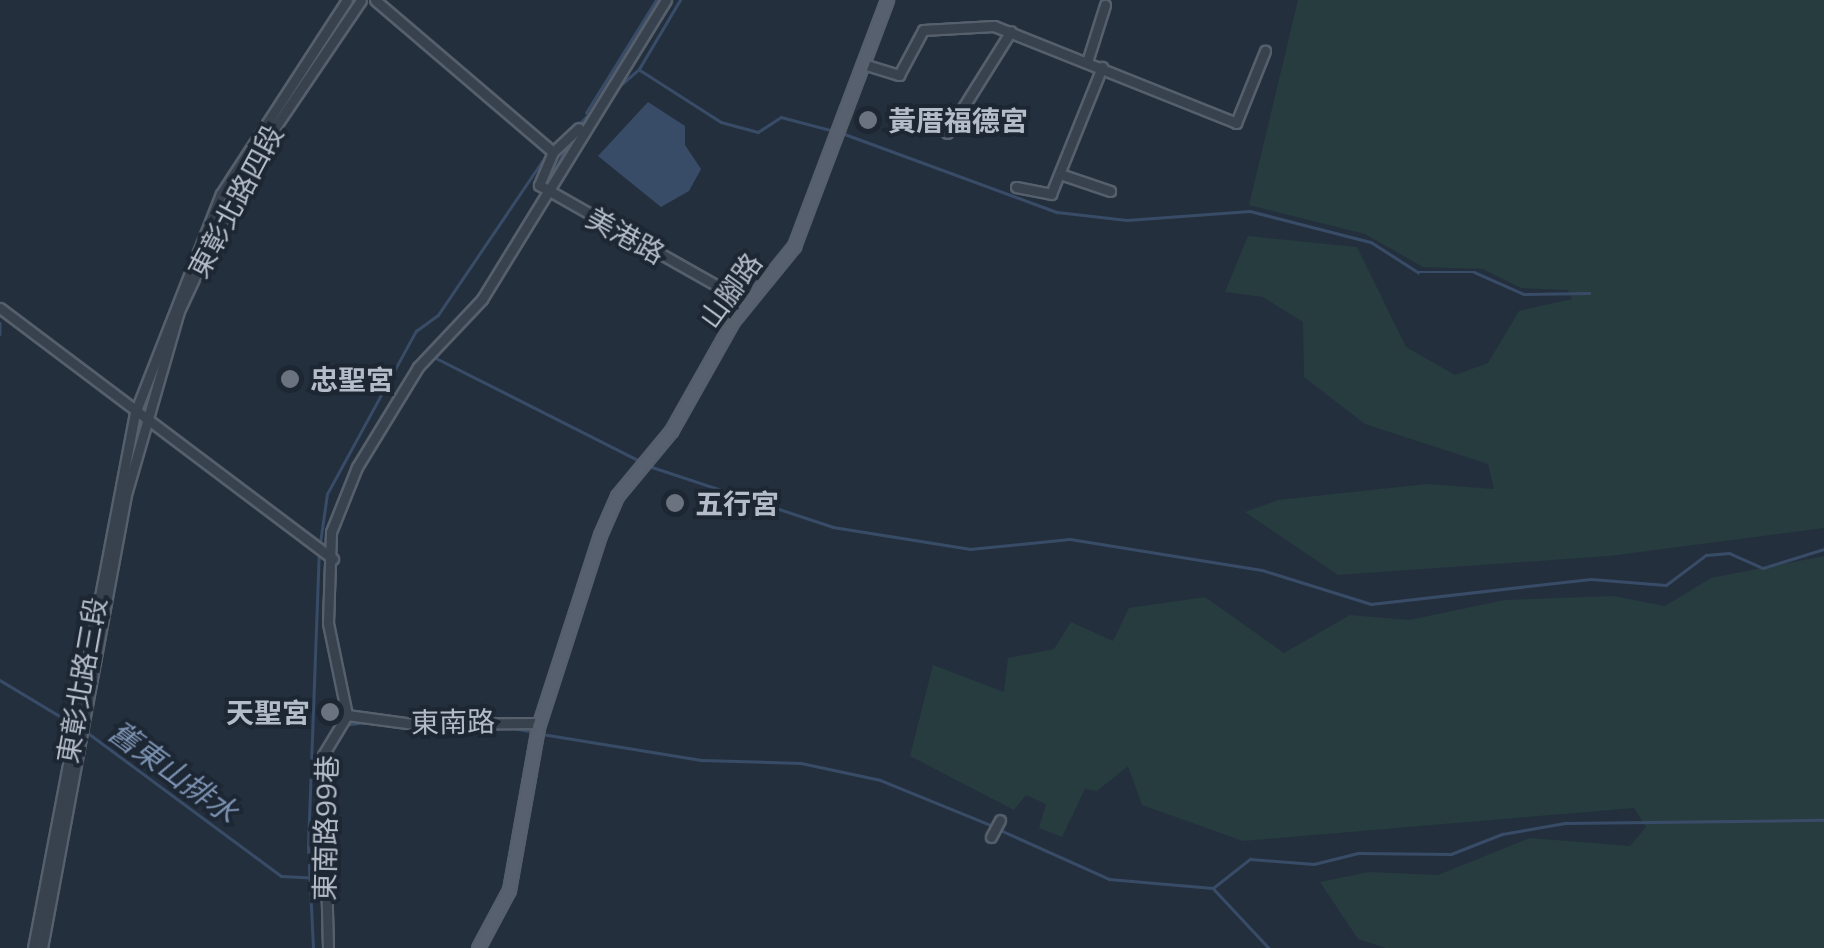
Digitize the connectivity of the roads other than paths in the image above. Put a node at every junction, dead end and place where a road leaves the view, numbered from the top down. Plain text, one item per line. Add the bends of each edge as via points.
1 (347, 0) edge
2 (361, 0) edge
3 (375, 0) edge
4 (666, 0) edge
5 (887, 0) edge
6 (1105, 5) dead end
7 (1011, 31) junction
8 (1265, 51) dead end
9 (1087, 62) junction
10 (863, 64) junction
11 (1102, 67) junction
12 (591, 116) junction
13 (947, 133) dead end
14 (550, 149) junction
15 (1060, 174) junction
16 (1016, 186) dead end
17 (547, 191) junction
18 (1110, 191) dead end
19 (746, 302) junction
20 (0, 308) edge
21 (135, 413) junction
22 (144, 420) junction
23 (333, 558) junction
24 (347, 716) junction
25 (537, 730) junction
26 (1000, 820) dead end
27 (991, 837) dead end
28 (33, 948) edge
29 (42, 948) edge
30 (328, 948) edge
31 (478, 948) edge

1 - 21 street, 東彰北路四段 via 221,194
2 - 22 street, 東彰北路四段 via 242,176 185,297
3 - 14 street
4 - 12 street
5 - 10 main road, 山腳路
6 - 9 street
7 - 9 street
7 - 10 street via 936,24 918,34 899,75
7 - 13 street
8 - 11 street via 1236,123
9 - 11 street
10 - 19 main road, 山腳路 via 794,246
11 - 15 street
12 - 14 street
12 - 17 street
14 - 17 street via 539,185
15 - 16 street via 1047,196
15 - 18 street
17 - 19 street, 美港路
17 - 23 street via 482,299 432,353 357,466 331,532
19 - 25 main road, 山腳路 via 600,535
20 - 21 street
21 - 22 street
21 - 28 street, 東彰北路三段
22 - 23 street
22 - 29 street, 東彰北路三段
23 - 24 street via 328,623
24 - 25 street, 東南路
24 - 30 street, 東南路99巷 via 323,755
25 - 31 main road, 山腳路 via 509,890
26 - 27 street

